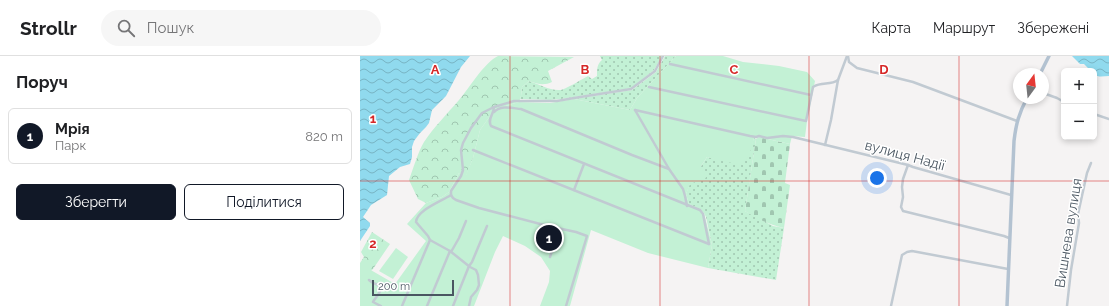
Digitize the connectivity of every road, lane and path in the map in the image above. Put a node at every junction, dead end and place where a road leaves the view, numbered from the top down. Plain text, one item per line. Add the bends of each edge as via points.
1 (663, 56) edge
2 (848, 56) edge
3 (1048, 56) edge
4 (670, 64) dead end
5 (1043, 68) edge
6 (838, 80) junction
7 (649, 87) dead end
8 (811, 94) junction
9 (1049, 95) edge
10 (1061, 100) edge
11 (1024, 104) edge
12 (494, 107) junction
13 (493, 112) junction
14 (1097, 115) edge
15 (1109, 119) edge
16 (1017, 121) junction
17 (825, 145) junction
18 (473, 150) dead end
19 (1091, 163) dead end
20 (584, 164) junction
21 (908, 165) junction
22 (669, 169) junction
23 (574, 190) junction
24 (451, 195) junction
25 (1011, 195) junction
26 (687, 206) junction
27 (466, 222) dead end
28 (487, 226) dead end
29 (559, 228) junction
30 (1009, 238) junction
31 (430, 240) junction
32 (451, 252) junction
33 (550, 257) dead end
34 (469, 266) junction
35 (1008, 269) junction
36 (369, 280) dead end
37 (381, 306) edge
38 (402, 306) edge
39 (427, 306) edge
40 (453, 306) edge
41 (470, 306) edge
42 (566, 306) edge
43 (891, 306) edge
44 (1007, 306) edge
45 (1067, 306) edge

1 - 12 street via 655,71 632,90 557,101 514,101
2 - 6 street
2 - 16 street via 849,62 857,68 913,82
3 - 5 main road
4 - 8 street
6 - 8 street via 818,84 813,87
6 - 17 street
7 - 8 street via 806,121
9 - 10 street
11 - 16 main road
12 - 13 street
12 - 24 street via 482,113 463,143 461,150 464,170
13 - 20 street via 489,121 490,126
13 - 22 street via 506,107 521,109
14 - 15 street
16 - 25 main road
17 - 21 street, вулиця Надії
17 - 22 street, вулиця Надії via 782,136 750,136 635,110
18 - 23 street
19 - 45 street, Вишнева вулиця via 1078,214 1079,223
20 - 23 street
20 - 26 street
21 - 25 street, вулиця Надії
21 - 30 street via 903,179 902,211
22 - 26 street via 683,189
23 - 26 street via 709,244 700,210
24 - 29 street via 456,200 479,208
24 - 31 street via 431,206 416,220
25 - 30 main road
27 - 32 street
28 - 34 street
29 - 33 street
29 - 42 street via 587,236
30 - 35 main road
31 - 32 street
31 - 38 street
32 - 34 street
32 - 39 street
34 - 40 street
34 - 41 street via 476,270 479,280
35 - 43 street via 907,252 902,255
35 - 44 main road
36 - 37 street via 380,287 380,292 373,302

